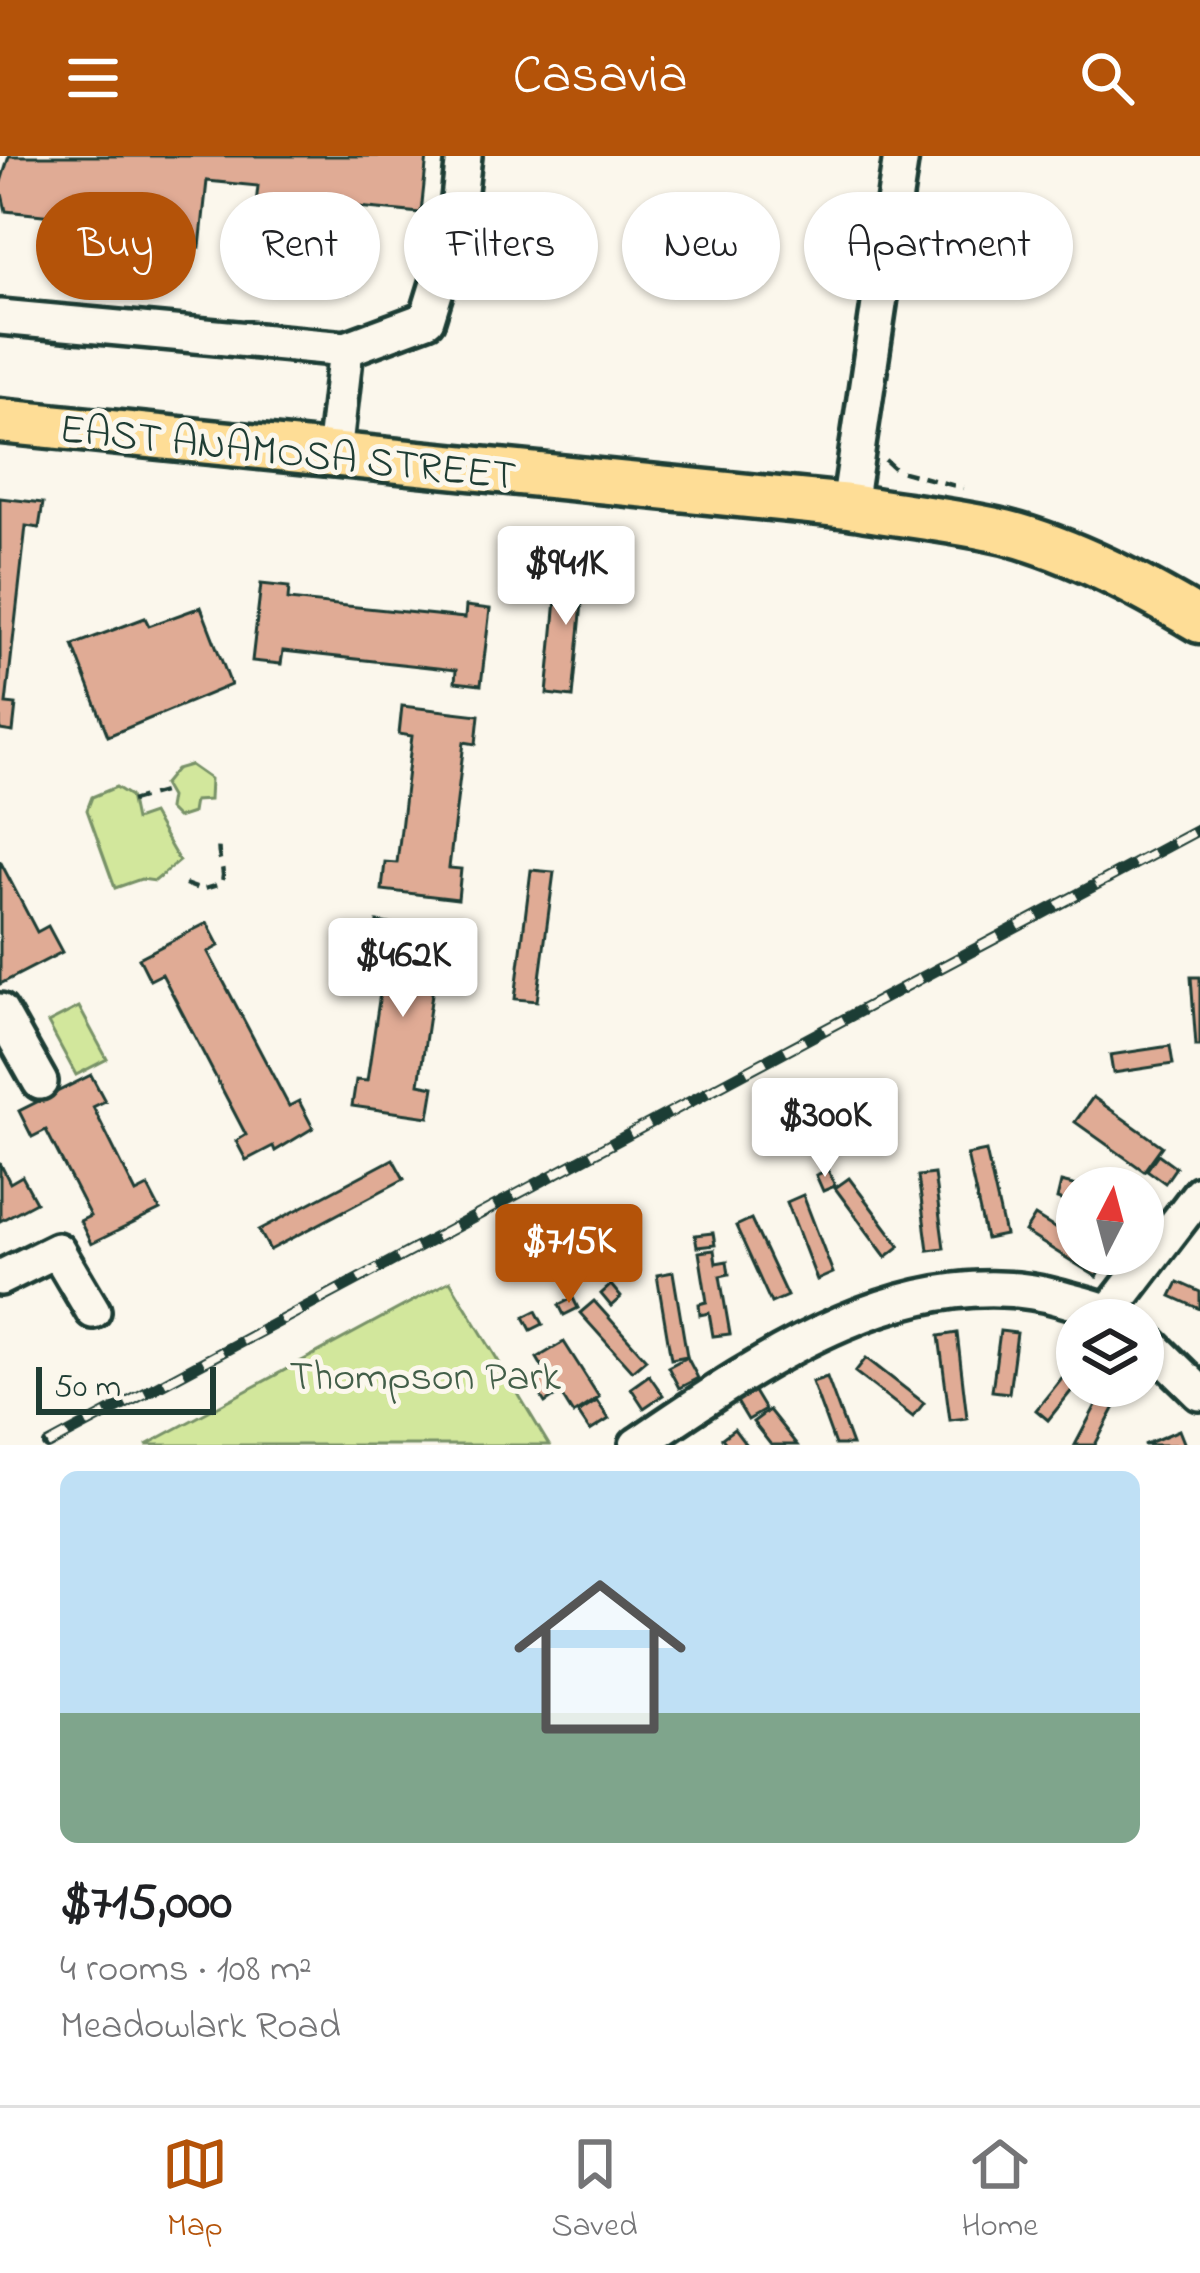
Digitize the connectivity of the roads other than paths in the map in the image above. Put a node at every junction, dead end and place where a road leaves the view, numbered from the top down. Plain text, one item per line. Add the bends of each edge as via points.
1 (464, 156) edge
2 (901, 156) edge
3 (0, 317) edge
4 (346, 349) junction
5 (0, 421) edge
6 (334, 454) junction
7 (849, 506) junction
8 (1200, 621) edge
9 (0, 1011) edge
10 (40, 1082) dead end
11 (1200, 1193) edge
12 (0, 1277) edge
13 (1059, 1299) edge
14 (1127, 1299) edge
15 (93, 1311) dead end
16 (1164, 1358) edge
17 (1200, 1393) edge
18 (637, 1445) edge

1 - 4 street via 457,225 428,319
2 - 7 street
3 - 4 street
4 - 6 street
5 - 6 main road, EAST ANAMOSA STREET
6 - 7 main road, EAST ANAMOSA STREET
7 - 8 main road, EAST ANAMOSA STREET via 1008,533 1142,587
9 - 10 street
11 - 14 street
12 - 15 street via 57,1250
13 - 18 street via 973,1288 912,1297 748,1374
16 - 17 street

